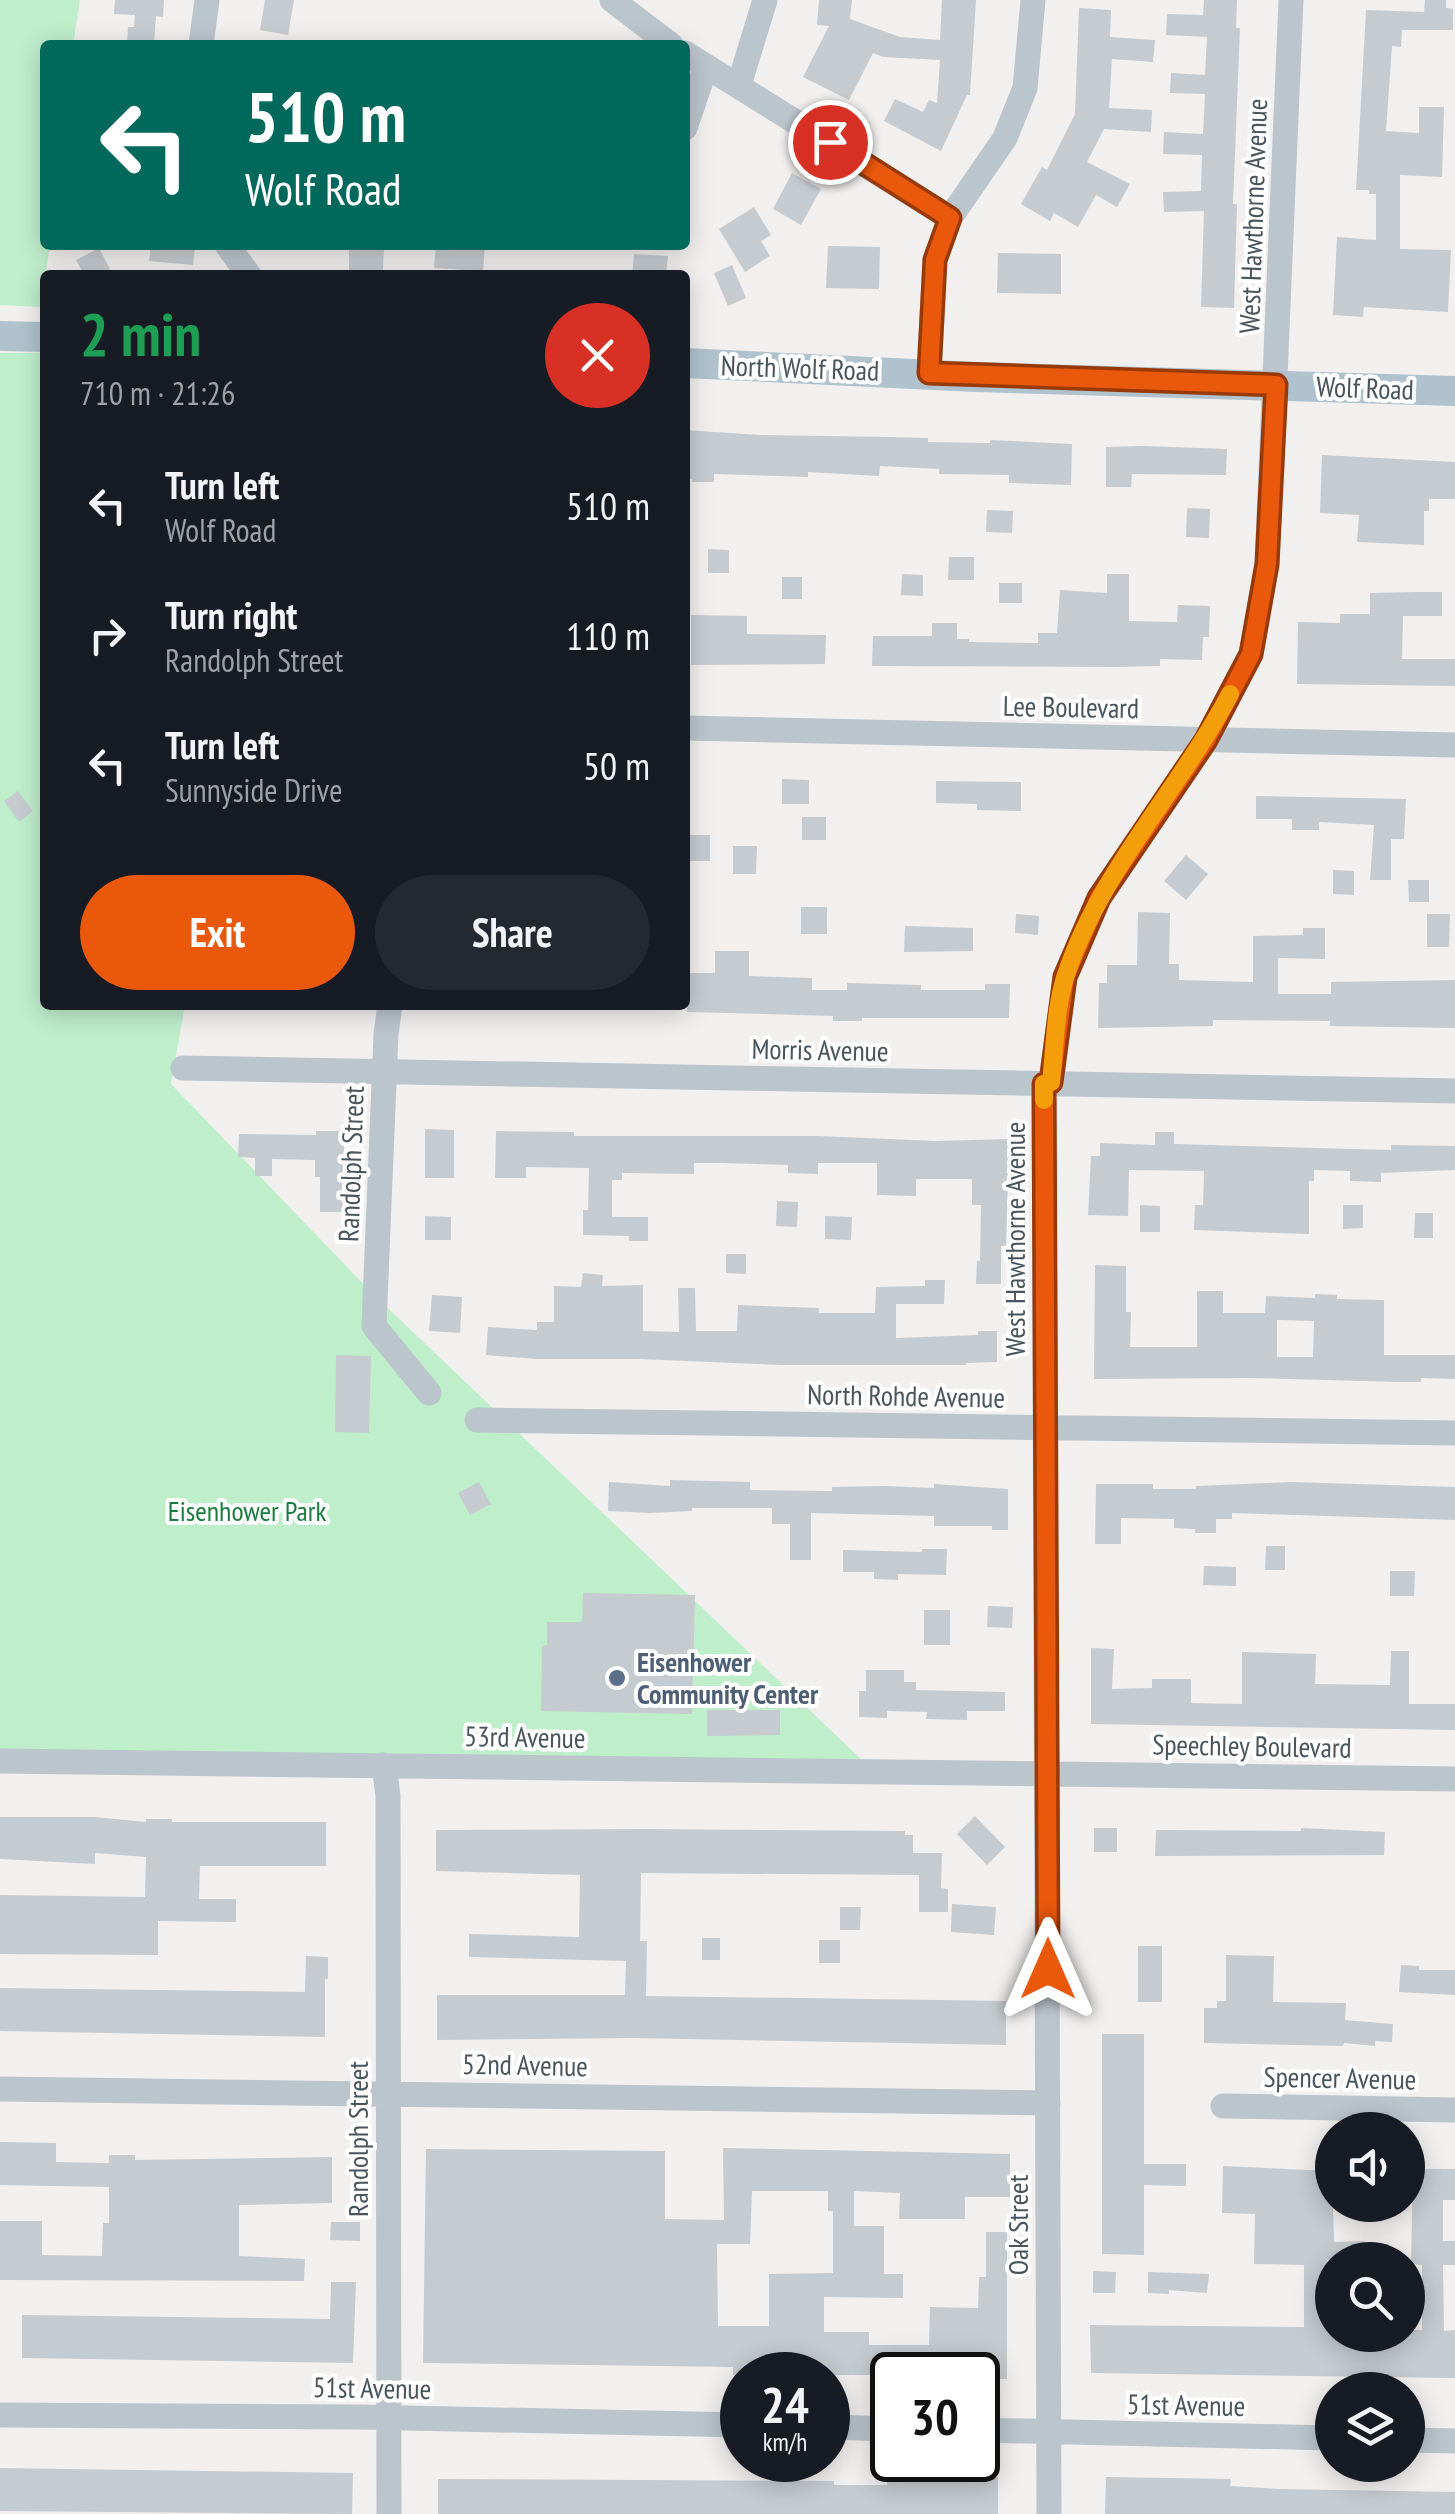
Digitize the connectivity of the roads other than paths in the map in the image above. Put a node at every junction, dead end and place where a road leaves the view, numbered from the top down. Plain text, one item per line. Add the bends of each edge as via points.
1 (207, 0) edge
2 (612, 0) edge
3 (764, 0) edge
4 (1033, 0) edge
5 (1291, 0) edge
6 (202, 40) edge
7 (664, 40) edge
8 (696, 59) edge
9 (739, 85) junction
10 (690, 97) edge
11 (950, 218) junction
12 (0, 336) edge
13 (40, 337) edge
14 (690, 363) edge
15 (929, 373) junction
16 (976, 377) joint
17 (1276, 385) junction
18 (1455, 391) edge
19 (690, 728) edge
20 (1206, 740) junction
21 (1455, 744) edge
22 (390, 1010) edge
23 (183, 1068) dead end
24 (386, 1072) junction
25 (1044, 1084) junction
26 (1455, 1092) edge
27 (430, 1393) dead end
28 (477, 1420) dead end
29 (1046, 1428) junction
30 (1455, 1433) edge
31 (0, 1761) edge
32 (384, 1765) junction
33 (1048, 1772) junction
34 (1455, 1779) edge
35 (1047, 1936) joint
36 (0, 2089) edge
37 (388, 2094) junction
38 (1048, 2104) junction
39 (1223, 2106) dead end
40 (1455, 2110) edge
41 (0, 2415) edge
42 (389, 2418) junction
43 (720, 2425) edge
44 (1000, 2431) edge
45 (1049, 2432) junction
46 (1315, 2438) edge
47 (1425, 2440) edge
48 (1455, 2440) edge
49 (389, 2514) edge
50 (1049, 2514) edge

1 - 6 street
2 - 7 street
3 - 9 street
4 - 11 street via 1025,88 1004,138
5 - 17 street, West Hawthorne Avenue
8 - 9 street
8 - 10 street
9 - 11 street
11 - 15 street via 935,260
12 - 13 main road
14 - 15 main road, North Wolf Road
15 - 16 main road, North Wolf Road
16 - 17 main road, Wolf Road
17 - 18 main road, Wolf Road
17 - 20 street, West Hawthorne Avenue via 1267,564 1251,654
19 - 20 street, Lee Boulevard
20 - 21 street, Lee Boulevard
20 - 25 street, West Hawthorne Avenue via 1099,898 1065,977 1051,1082
22 - 24 street, Randolph Street
23 - 24 street, Morris Avenue
24 - 25 street, Morris Avenue
24 - 27 street, Randolph Street via 374,1326
25 - 26 street, Morris Avenue
25 - 29 street, West Hawthorne Avenue
28 - 29 street, North Rohde Avenue
29 - 30 street, North Rohde Avenue
29 - 33 street, West Hawthorne Avenue
31 - 32 street, 53rd Avenue
32 - 33 street, 53rd Avenue
32 - 37 street, Randolph Street
33 - 34 street, Speechley Boulevard
33 - 35 street, West Hawthorne Avenue
35 - 38 street, Oak Street
36 - 37 street, 52nd Avenue
37 - 38 street, 52nd Avenue
37 - 42 street, Randolph Street
38 - 45 street, Oak Street
39 - 40 street, Spencer Avenue
41 - 42 street, 51st Avenue
42 - 43 street, 51st Avenue
42 - 49 street, Randolph Street
44 - 45 street, 51st Avenue
45 - 46 street, 51st Avenue
45 - 50 street, Oak Street
47 - 48 street

